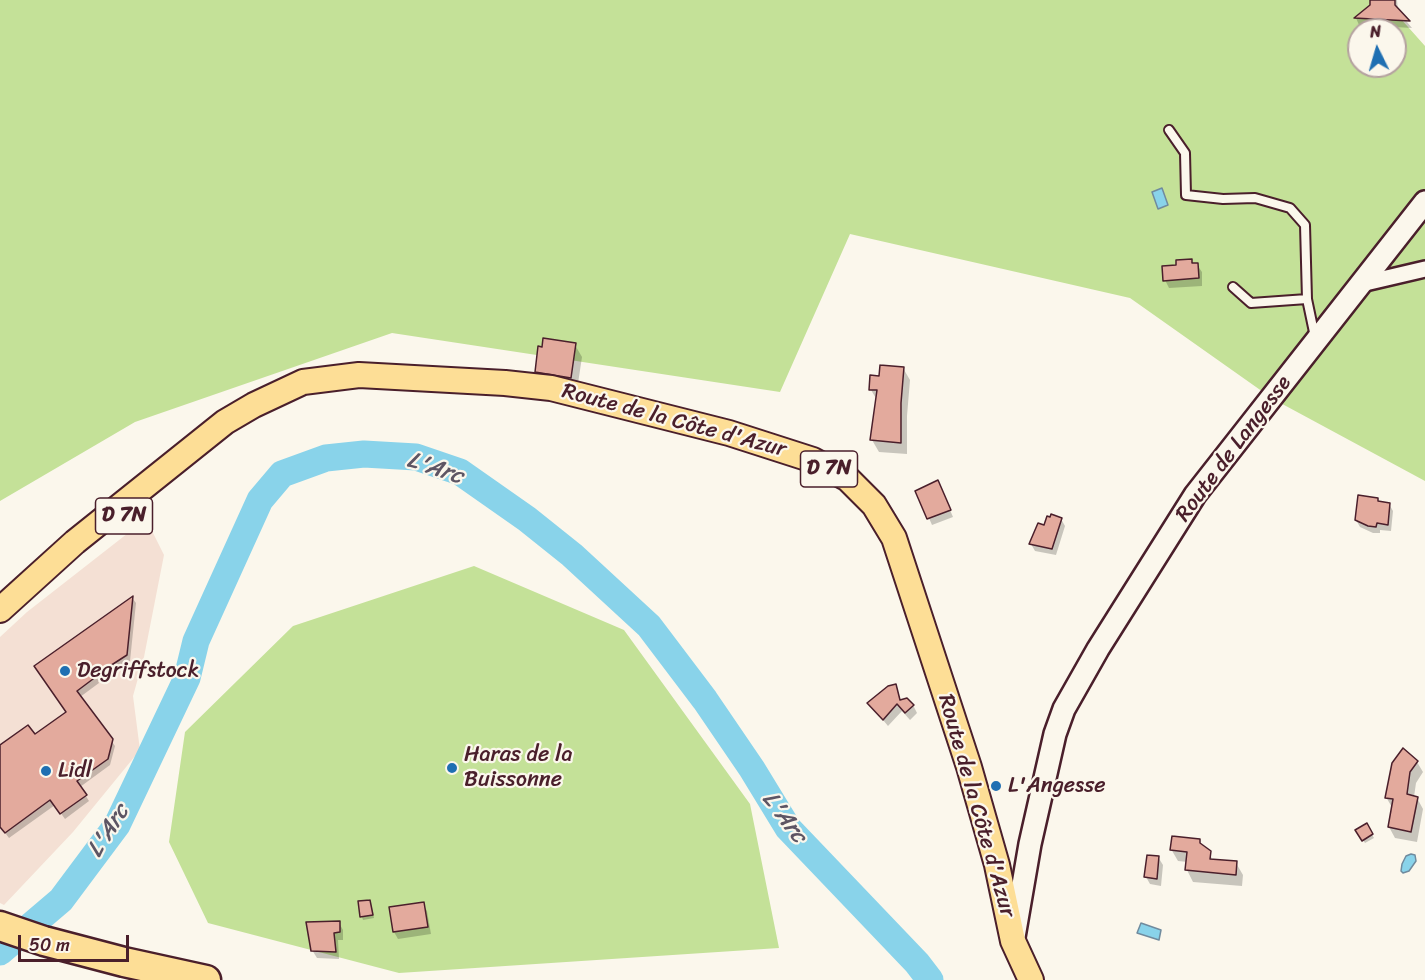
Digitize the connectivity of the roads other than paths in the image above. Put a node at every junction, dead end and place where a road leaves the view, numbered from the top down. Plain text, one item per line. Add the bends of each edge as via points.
1 (1169, 130) dead end
2 (1425, 202) edge
3 (1425, 269) edge
4 (1361, 284) junction
5 (1233, 287) dead end
6 (1307, 299) junction
7 (1316, 341) junction
8 (254, 405) junction
9 (0, 610) edge
10 (0, 629) edge
11 (0, 926) edge
12 (1013, 941) junction
13 (206, 980) edge
14 (1031, 980) edge

1 - 6 lane via 1185,153 1186,195 1255,198 1290,208 1305,225
2 - 4 street, Route de Langesse
3 - 4 street
4 - 7 street, Route de Langesse
5 - 6 lane via 1251,303
6 - 7 lane
7 - 12 street, Route de Langesse via 1196,495 1064,709 1030,844
8 - 9 main road, D 7N via 225,422 110,514
8 - 10 main road, D 7N via 134,506
8 - 12 main road, Route de la Côte d'Azur / D 7N via 303,382 359,375 551,388 771,446 813,460 848,479 874,504 894,538 969,767 997,865
11 - 13 highway via 124,962
12 - 14 main road, Route de la Côte d'Azur / D 7N

